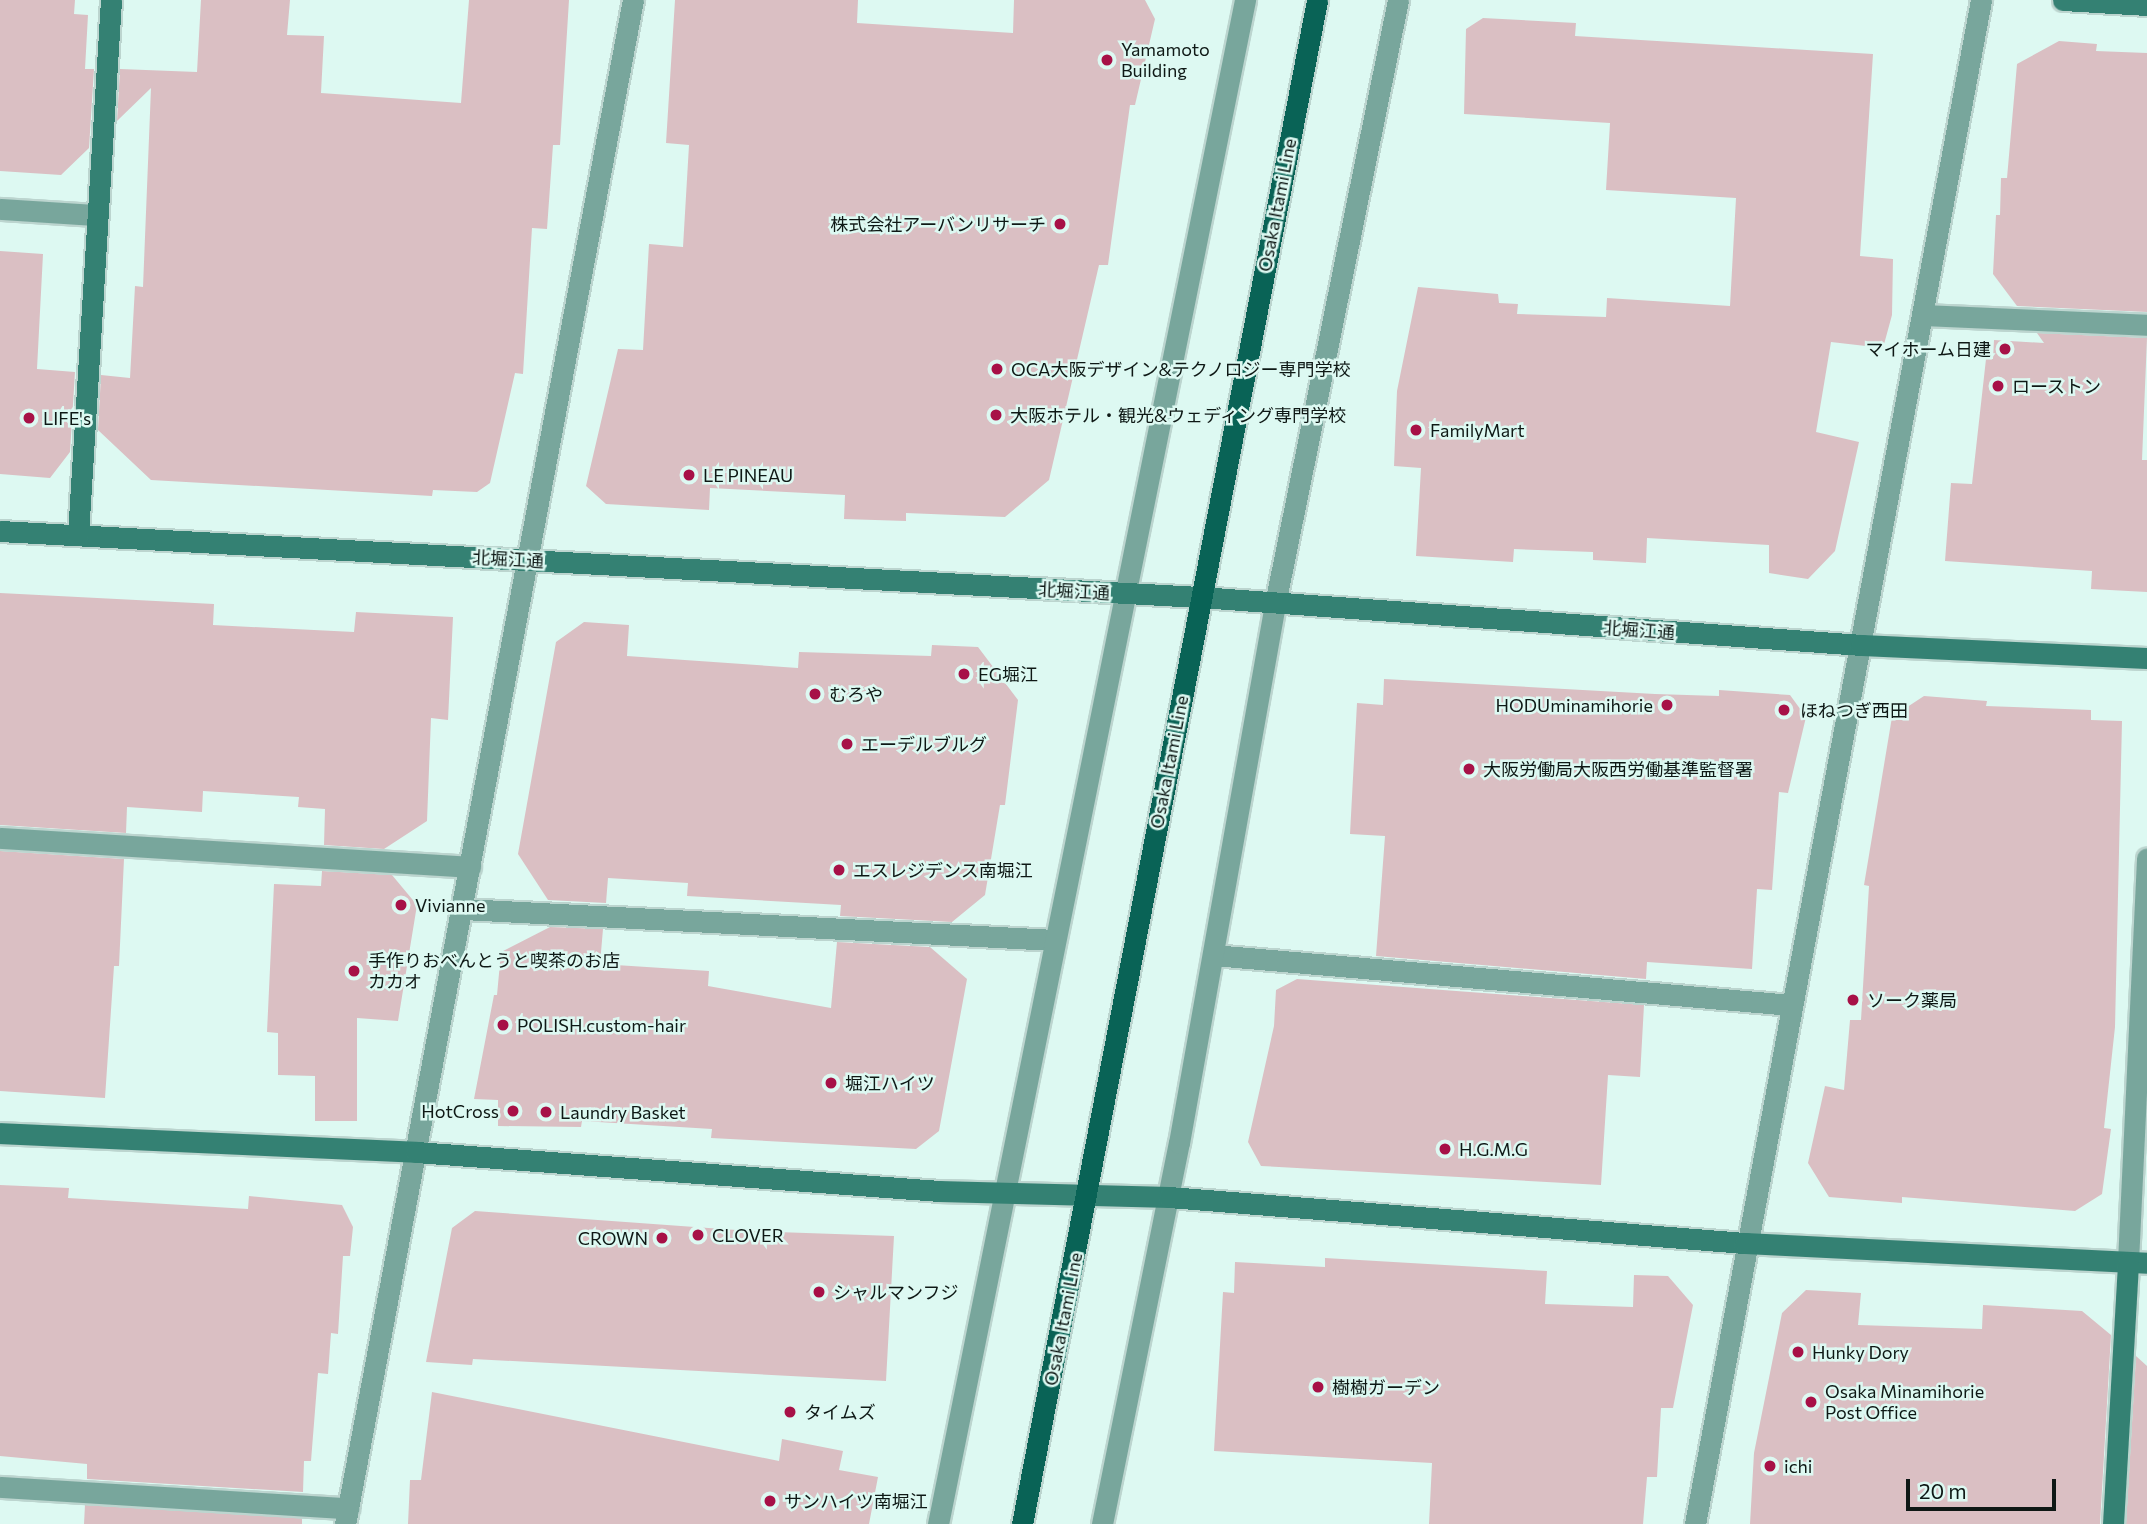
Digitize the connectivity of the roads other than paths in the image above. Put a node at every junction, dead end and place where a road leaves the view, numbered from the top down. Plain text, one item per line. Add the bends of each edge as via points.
1 (111, 0) edge
2 (633, 0) edge
3 (1245, 0) edge
4 (1317, 0) edge
5 (1398, 0) edge
6 (1981, 0) edge
7 (2063, 0) edge
8 (2147, 5) edge
9 (0, 209) edge
10 (96, 215) junction
11 (1922, 315) junction
12 (2147, 325) edge
13 (0, 531) edge
14 (78, 535) junction
15 (530, 560) junction
16 (1122, 594) junction
17 (1199, 597) junction
18 (1275, 604) junction
19 (1861, 645) junction
20 (2147, 658) edge
21 (0, 838) edge
22 (2147, 858) edge
23 (470, 867) junction
24 (463, 909) junction
25 (1054, 940) junction
26 (1213, 956) junction
27 (1792, 1005) junction
28 (0, 1133) edge
29 (416, 1152) junction
30 (1007, 1194) junction
31 (1087, 1195) junction
32 (1168, 1197) junction
33 (1745, 1243) junction
34 (2138, 1263) edge
35 (0, 1487) edge
36 (347, 1516) edge
37 (938, 1524) edge
38 (1022, 1524) edge
39 (1102, 1524) edge
40 (1695, 1524) edge
41 (2113, 1524) edge

1 - 10 street
2 - 15 street
3 - 16 street
4 - 17 main road, Osaka Itami Line
5 - 18 street
6 - 11 street
7 - 8 street
9 - 10 street
10 - 14 street
11 - 12 street
11 - 19 street
13 - 14 street, 北堀江通
14 - 15 street, 北堀江通
15 - 16 street, 北堀江通
15 - 23 street
16 - 17 street, 北堀江通
16 - 25 street
17 - 18 street, 北堀江通
17 - 31 main road, Osaka Itami Line
18 - 19 street, 北堀江通
18 - 26 street
19 - 20 street, 北堀江通
19 - 27 street
21 - 23 street
22 - 34 street
23 - 24 street
24 - 25 street
24 - 29 street
25 - 30 street
26 - 27 street
26 - 32 street
27 - 33 street
28 - 29 street
29 - 30 street
29 - 36 street
30 - 31 street
30 - 37 street
31 - 32 street
31 - 38 main road, Osaka Itami Line
32 - 33 street
32 - 39 street
33 - 34 street
33 - 40 street
34 - 41 street
35 - 36 street

